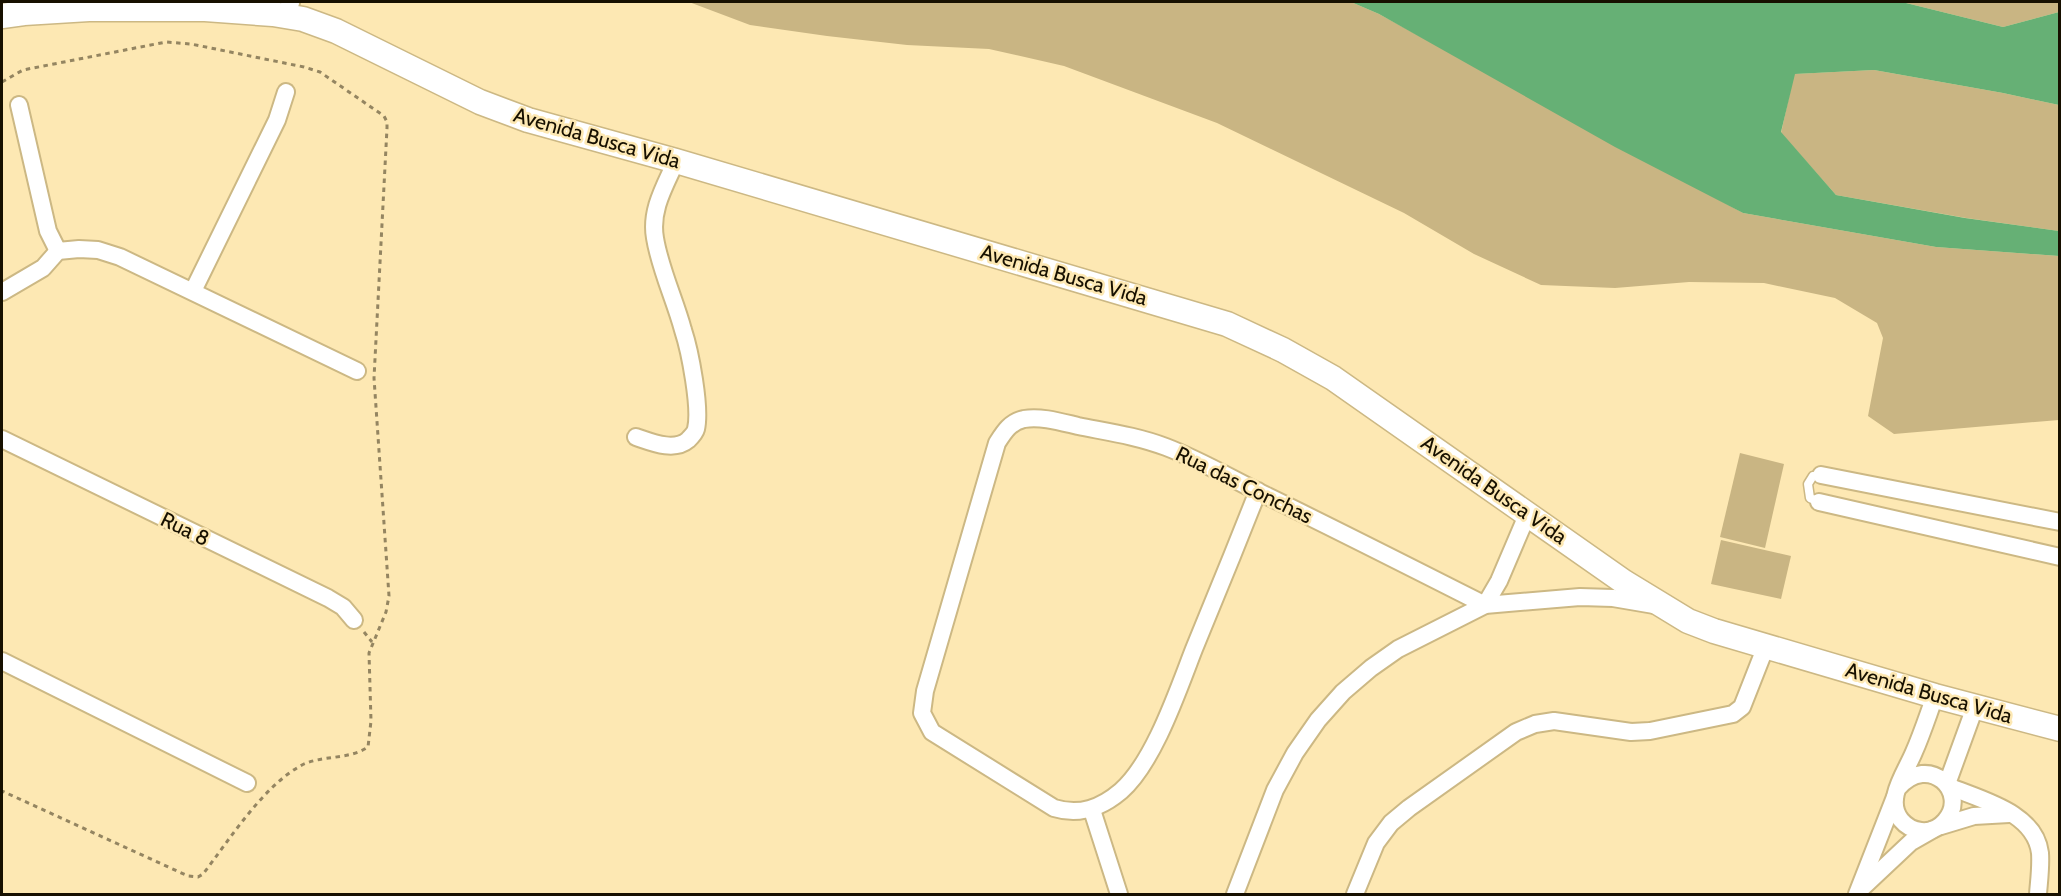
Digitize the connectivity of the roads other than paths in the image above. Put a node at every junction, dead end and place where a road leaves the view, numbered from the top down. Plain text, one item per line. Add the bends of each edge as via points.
1 (290, 6) edge
2 (2, 16) edge
3 (286, 92) dead end
4 (20, 105) dead end
5 (676, 161) junction
6 (58, 251) junction
7 (193, 291) junction
8 (2, 292) edge
9 (357, 371) dead end
10 (636, 437) dead end
11 (5, 444) edge
12 (1821, 475) joint
13 (1258, 491) junction
14 (1819, 502) joint
15 (1528, 513) junction
16 (2060, 522) edge
17 (2060, 557) edge
18 (1485, 605) junction
19 (1661, 606) junction
20 (354, 620) dead end
21 (1766, 646) junction
22 (2, 661) edge
23 (1935, 696) junction
24 (1975, 707) junction
25 (2060, 729) edge
26 (247, 783) dead end
27 (1947, 785) junction
28 (1897, 792) junction
29 (1092, 810) junction
30 (2013, 814) junction
31 (1937, 828) junction
32 (1119, 894) edge
33 (1235, 894) edge
34 (1355, 894) edge
35 (1857, 894) edge
36 (2038, 894) edge

1 - 2 street, Avenida Busca Vida via 273,14 205,9 89,9
1 - 5 street, Avenida Busca Vida via 490,106
3 - 7 street via 278,120
4 - 6 street via 48,231
5 - 10 street via 659,197 654,216 655,238 684,332 694,384 696,431 676,446
5 - 15 street, Avenida Busca Vida via 1227,324 1333,378
6 - 7 street via 98,250
6 - 8 street via 43,268
7 - 9 street
11 - 20 street, Rua 8 via 328,598
12 - 14 lane via 1814,476 1808,484 1810,498
12 - 16 street
13 - 18 street, Rua das Conchas
13 - 29 street via 1157,739 1132,779
13 - 29 street, Rua das Conchas via 1167,447 1036,418 1013,424 997,443 922,713 932,732 944,741 1054,808
14 - 17 street
15 - 18 street
15 - 19 street, Avenida Busca Vida
18 - 19 street via 1591,597
18 - 33 street via 1398,649 1343,692 1318,720 1275,790
19 - 21 street, Avenida Busca Vida via 1688,621
21 - 23 street, Avenida Busca Vida
21 - 34 street via 1742,707 1733,714 1650,731 1554,721 1516,732 1391,824 1376,843
22 - 26 street
23 - 24 street, Avenida Busca Vida
23 - 28 street
24 - 25 street, Avenida Busca Vida
24 - 27 street
27 - 28 street via 1940,778 1922,773 1912,775
27 - 30 street
27 - 31 street via 1953,803 1951,813
28 - 31 street via 1895,807 1905,825 1915,830
28 - 35 street
29 - 32 street
30 - 31 street via 1974,816
30 - 36 street via 2031,828 2036,838 2040,865
31 - 35 street via 1911,842

